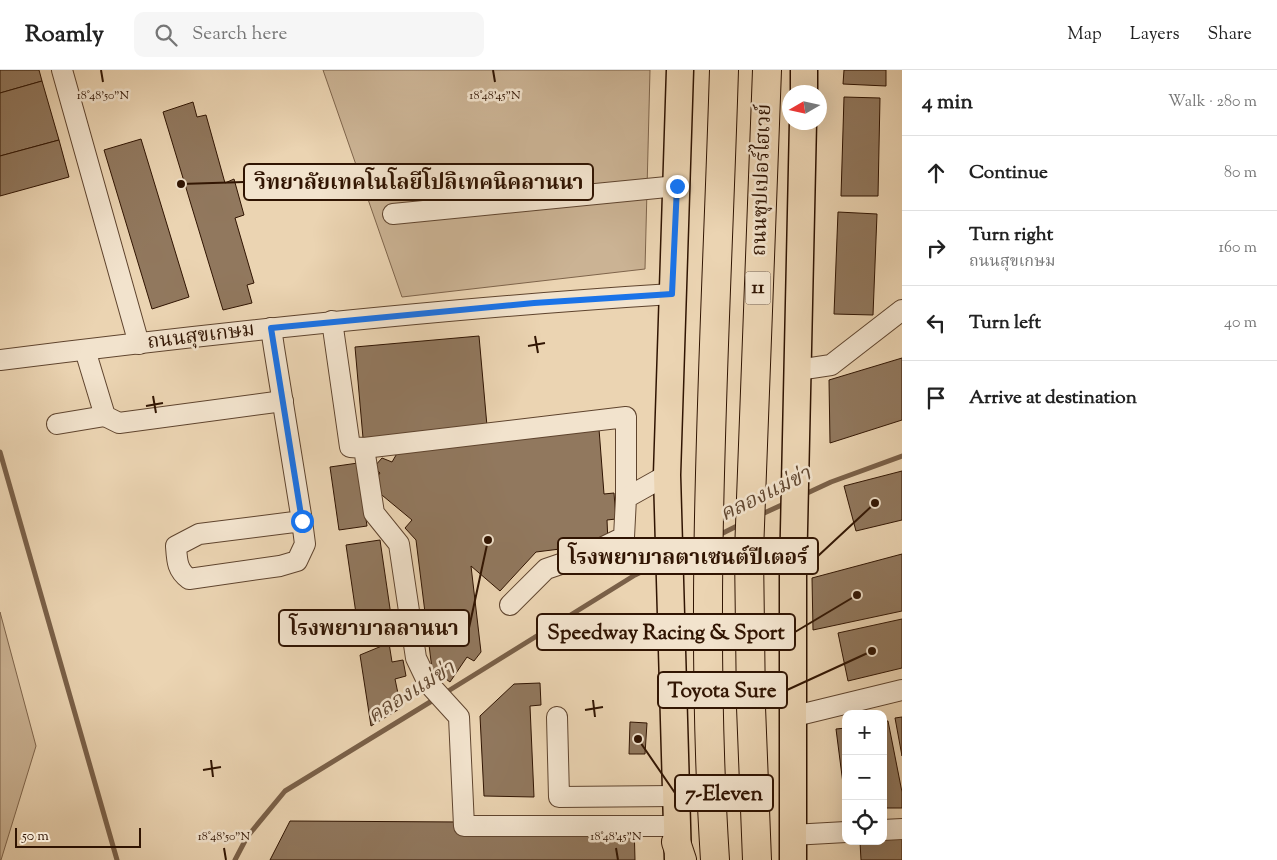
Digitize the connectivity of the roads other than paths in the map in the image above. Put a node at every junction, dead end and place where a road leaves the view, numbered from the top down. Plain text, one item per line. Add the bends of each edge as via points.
1 (62, 70) edge
2 (680, 70) edge
3 (724, 70) edge
4 (767, 70) edge
5 (804, 70) edge
6 (804, 85) edge
7 (803, 130) edge
8 (677, 186) junction
9 (393, 214) dead end
10 (672, 294) junction
11 (902, 310) edge
12 (332, 322) junction
13 (271, 328) junction
14 (139, 344) junction
15 (85, 350) junction
16 (1, 357) edge
17 (798, 370) junction
18 (283, 401) junction
19 (105, 416) junction
20 (57, 424) dead end
21 (364, 448) junction
22 (667, 475) junction
23 (626, 498) junction
24 (302, 521) junction
25 (510, 605) dead end
26 (902, 690) edge
27 (557, 717) dead end
28 (791, 717) junction
29 (674, 796) junction
30 (902, 829) edge
31 (887, 830) edge
32 (842, 833) edge
33 (678, 847) edge
34 (793, 848) edge
35 (715, 860) edge
36 (758, 860) edge

1 - 14 street
2 - 8 main road
3 - 35 highway, 11 via 708,528 709,714
4 - 36 highway, ถนนซุปเปอร์ไฮเวย์ / 11 via 749,552
5 - 6 main road
7 - 17 main road
8 - 9 street
8 - 10 main road
10 - 12 street, ถนนสุขเกษม
10 - 22 main road
11 - 17 street via 831,365
12 - 13 street, ถนนสุขเกษม
12 - 21 street via 350,446
13 - 14 street, ถนนสุขเกษม
13 - 18 street
14 - 15 street, ถนนสุขเกษม
15 - 16 street, ถนนสุขเกษม
15 - 19 street
17 - 28 main road
18 - 19 street via 119,423
18 - 24 street
19 - 20 street
21 - 23 street via 626,417
21 - 33 street via 374,513 399,544 416,658 428,683 459,717 464,826
22 - 23 street
22 - 29 main road
23 - 25 street via 624,537 587,555 546,568
24 - 24 street via 199,534 186,539 176,546 180,572 189,579 296,561 305,544
26 - 28 street
27 - 29 street via 559,797
28 - 34 main road
29 - 33 main road
30 - 31 street
32 - 34 street

